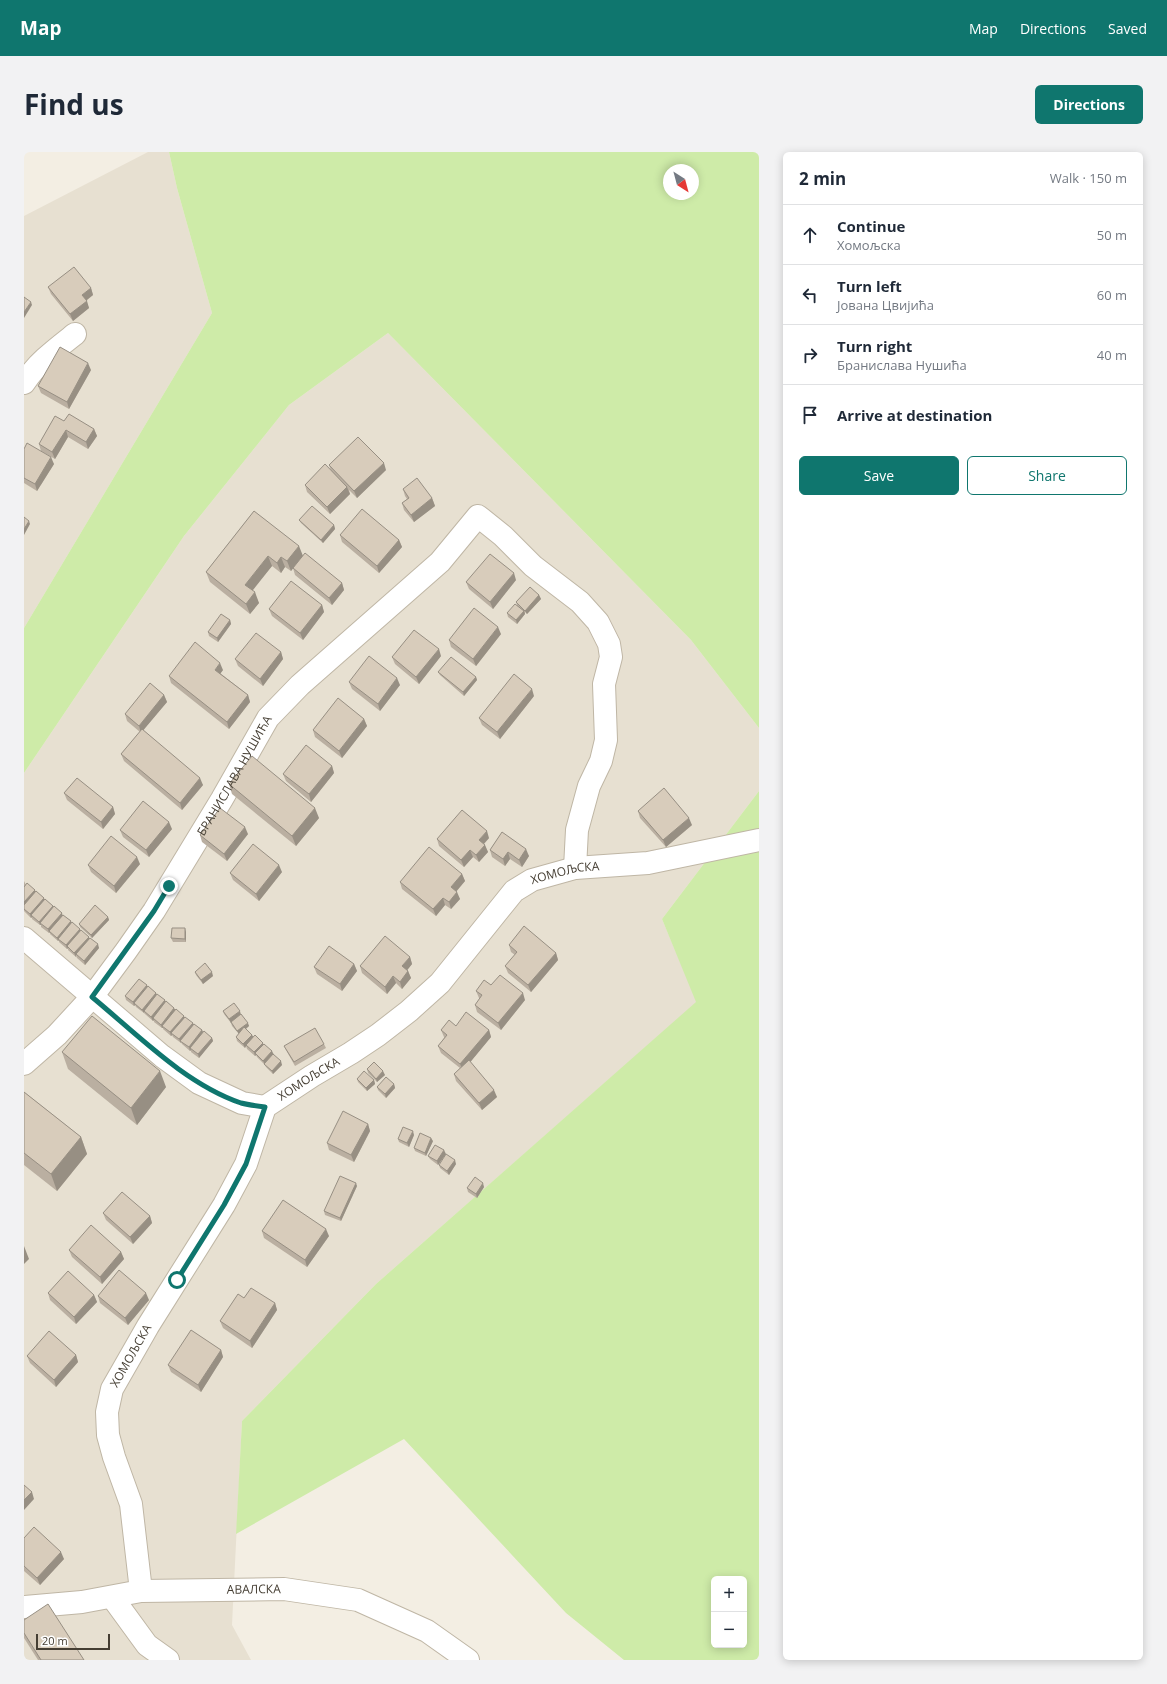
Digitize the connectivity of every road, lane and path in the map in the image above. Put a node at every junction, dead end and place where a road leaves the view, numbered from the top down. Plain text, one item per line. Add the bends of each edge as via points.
1 (75, 334) dead end
2 (24, 384) edge
3 (759, 840) edge
4 (575, 868) junction
5 (24, 938) edge
6 (92, 997) junction
7 (24, 1064) edge
8 (265, 1107) junction
9 (141, 1591) junction
10 (112, 1597) junction
11 (24, 1607) edge
12 (168, 1660) edge
13 (468, 1660) edge

1 - 2 street via 49,354
3 - 4 street, ХОМОЉСКА via 648,863
4 - 6 street, БРАНИСЛАВА НУШИЋА via 577,830 589,786 601,761 606,740 604,684 611,657 609,644 598,622 580,602 533,566 503,536 478,516 440,562 300,684 268,718 154,911
4 - 8 street, ХОМОЉСКА via 532,880 514,891 440,983 409,1011 362,1046
5 - 6 street
6 - 7 street, БРАНИСЛАВА НУШИЋА via 57,1035
6 - 8 street via 162,1056 199,1083 242,1103
8 - 9 street, ХОМОЉСКА via 246,1164 224,1205 148,1326 112,1389 107,1412 108,1434 131,1504
9 - 10 street, АВАЛСКА
9 - 13 street, АВАЛСКА via 284,1589 358,1600 427,1631
10 - 11 street, АВАЛСКА
10 - 12 street via 148,1645

